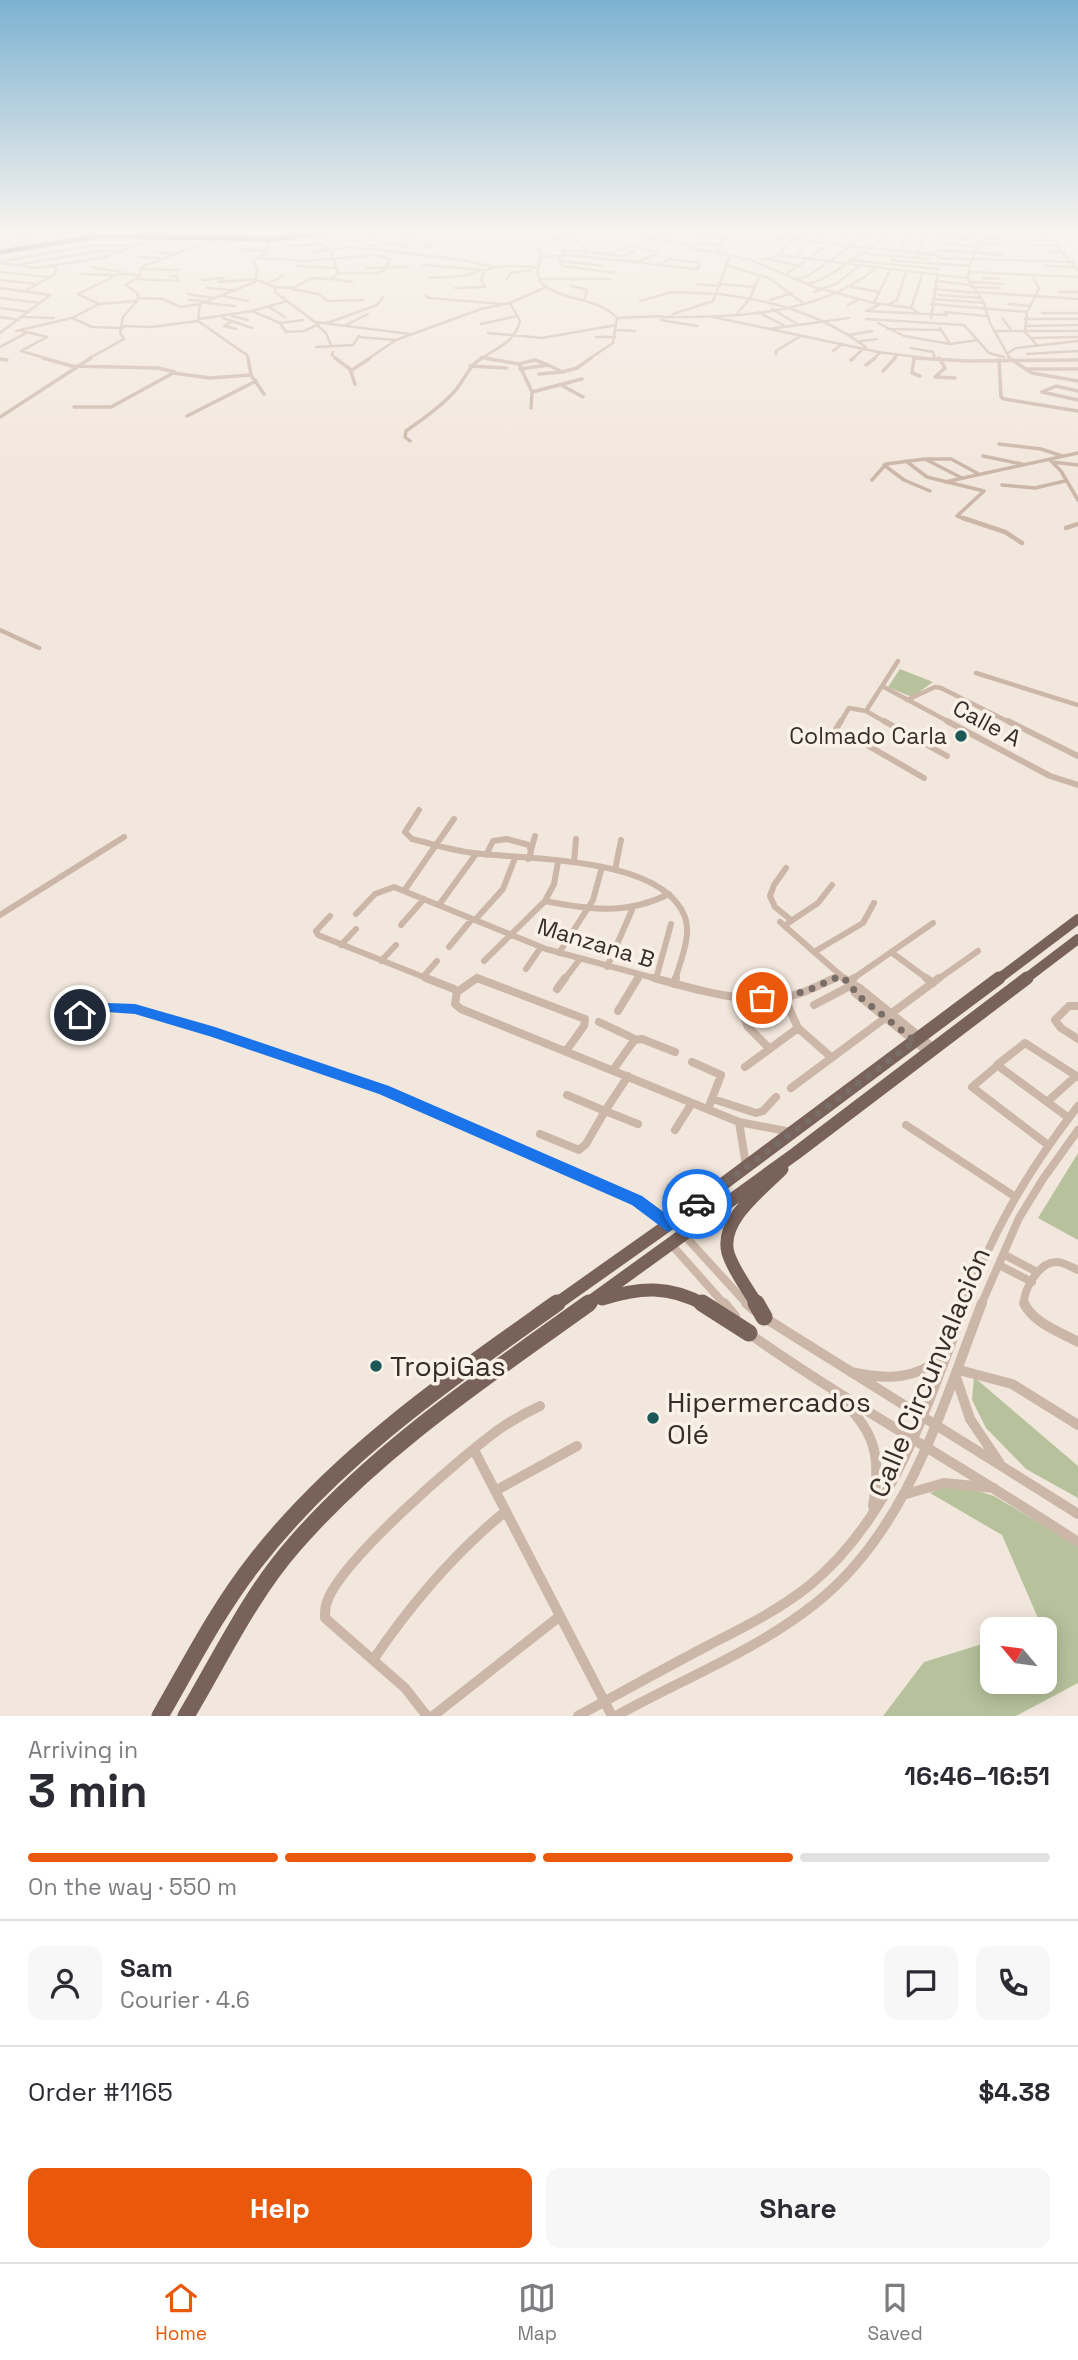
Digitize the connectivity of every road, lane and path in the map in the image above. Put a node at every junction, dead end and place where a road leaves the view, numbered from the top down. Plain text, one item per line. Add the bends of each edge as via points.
1 (30, 312) edge
2 (83, 312) edge
3 (127, 312) edge
4 (200, 312) edge
5 (246, 312) edge
6 (255, 312) edge
7 (278, 312) edge
8 (304, 312) edge
9 (355, 312) edge
10 (472, 312) edge
11 (515, 312) edge
12 (612, 312) edge
13 (684, 312) edge
14 (757, 312) joint
15 (777, 312) edge
16 (805, 312) edge
17 (885, 312) edge
18 (917, 312) edge
19 (932, 312) junction
20 (933, 312) edge
21 (986, 312) edge
22 (1027, 312) edge
23 (1042, 313) dead end
24 (1078, 313) edge
25 (368, 314) dead end
26 (737, 314) joint
27 (920, 314) junction
28 (230, 315) junction
29 (947, 315) dead end
30 (517, 316) junction
31 (986, 316) junction
32 (0, 317) edge
33 (218, 317) junction
34 (285, 317) dead end
35 (646, 317) junction
36 (659, 317) junction
37 (713, 317) junction
38 (54, 318) dead end
39 (72, 318) junction
40 (617, 318) junction
41 (849, 318) dead end
42 (1003, 318) dead end
43 (21, 319) junction
44 (866, 319) dead end
45 (1026, 319) junction
46 (1078, 319) edge
47 (199, 320) junction
48 (248, 320) dead end
49 (303, 320) dead end
50 (232, 321) junction
51 (827, 321) junction
52 (880, 321) junction
53 (280, 323) junction
54 (320, 323) junction
55 (931, 323) junction
56 (798, 324) junction
57 (938, 325) junction
58 (1078, 325) edge
59 (344, 326) junction
60 (785, 326) junction
61 (1025, 326) junction
62 (0, 327) edge
63 (123, 327) junction
64 (491, 327) dead end
65 (616, 327) junction
66 (697, 327) dead end
67 (9, 328) junction
68 (252, 328) dead end
69 (364, 328) junction
70 (236, 329) dead end
71 (887, 329) junction
72 (767, 330) junction
73 (941, 330) junction
74 (16, 331) junction
75 (559, 331) dead end
76 (635, 331) dead end
77 (872, 331) dead end
78 (997, 331) junction
79 (1012, 331) junction
80 (1025, 331) junction
81 (1078, 331) edge
82 (28, 332) junction
83 (573, 332) junction
84 (0, 333) edge
85 (488, 333) dead end
86 (410, 334) junction
87 (814, 334) dead end
88 (849, 335) junction
89 (514, 336) junction
90 (358, 337) junction
91 (596, 337) dead end
92 (615, 337) junction
93 (800, 337) junction
94 (807, 338) junction
95 (1030, 338) junction
96 (1078, 339) edge
97 (396, 340) junction
98 (819, 340) junction
99 (877, 340) dead end
100 (978, 340) junction
101 (859, 342) junction
102 (834, 343) junction
103 (842, 344) junction
104 (950, 344) junction
105 (331, 345) junction
106 (813, 345) dead end
107 (1037, 345) junction
108 (0, 347) edge
109 (316, 347) dead end
110 (866, 348) junction
111 (911, 348) dead end
112 (826, 349) dead end
113 (897, 349) dead end
114 (833, 351) dead end
115 (1078, 351) edge
116 (333, 352) dead end
117 (881, 352) junction
118 (776, 354) dead end
119 (894, 354) junction
120 (1027, 354) dead end
121 (481, 357) junction
122 (914, 357) junction
123 (1009, 357) junction
124 (937, 358) junction
125 (0, 359) edge
126 (7, 360) dead end
127 (851, 360) dead end
128 (999, 360) junction
129 (1052, 360) junction
130 (1078, 360) edge
131 (548, 365) junction
132 (866, 365) dead end
133 (76, 366) junction
134 (471, 366) junction
135 (520, 366) junction
136 (507, 368) dead end
137 (1022, 369) junction
138 (1059, 369) junction
139 (1078, 369) edge
140 (352, 370) junction
141 (883, 371) dead end
142 (562, 372) junction
143 (173, 373) junction
144 (539, 374) dead end
145 (251, 375) junction
146 (920, 376) dead end
147 (955, 378) dead end
148 (1062, 378) junction
149 (582, 379) dead end
150 (256, 381) junction
151 (1078, 381) edge
152 (355, 384) dead end
153 (563, 386) junction
154 (1078, 391) edge
155 (532, 392) junction
156 (264, 394) dead end
157 (583, 397) dead end
158 (1078, 400) edge
159 (74, 407) dead end
160 (531, 408) dead end
161 (1078, 411) edge
162 (187, 416) dead end
163 (0, 417) edge
164 (410, 441) dead end
165 (999, 444) dead end
166 (1078, 453) edge
167 (983, 456) dead end
168 (1063, 457) junction
169 (925, 459) junction
170 (906, 461) junction
171 (1051, 461) junction
172 (1024, 464) junction
173 (884, 465) junction
174 (1078, 465) edge
175 (977, 473) junction
176 (960, 477) junction
177 (872, 480) dead end
178 (1065, 481) junction
179 (945, 482) junction
180 (1002, 485) dead end
181 (930, 491) dead end
182 (1078, 500) edge
183 (1078, 524) edge
184 (1066, 528) dead end
185 (1023, 543) dead end
186 (0, 630) edge
187 (39, 648) dead end
188 (898, 661) dead end
189 (976, 673) dead end
190 (883, 686) junction
191 (907, 700) junction
192 (1078, 705) edge
193 (866, 711) junction
194 (947, 756) dead end
195 (1078, 756) edge
196 (924, 778) dead end
197 (1078, 785) edge
198 (419, 810) dead end
199 (453, 819) dead end
200 (535, 835) dead end
201 (124, 837) dead end
202 (576, 839) dead end
203 (621, 839) dead end
204 (437, 845) junction
205 (476, 854) junction
206 (486, 855) junction
207 (529, 855) junction
208 (515, 858) junction
209 (558, 862) junction
210 (574, 862) junction
211 (602, 867) junction
212 (786, 868) dead end
213 (615, 870) junction
214 (832, 886) dead end
215 (404, 891) junction
216 (669, 894) junction
217 (424, 899) junction
218 (545, 901) junction
219 (874, 903) dead end
220 (439, 905) junction
221 (587, 910) junction
222 (632, 910) junction
223 (356, 914) dead end
224 (0, 915) edge
225 (330, 916) dead end
226 (474, 919) junction
227 (1078, 919) edge
228 (791, 920) junction
229 (933, 922) dead end
230 (671, 924) dead end
231 (401, 925) dead end
232 (356, 929) dead end
233 (512, 935) junction
234 (1078, 939) edge
235 (341, 945) junction
236 (396, 945) dead end
237 (449, 947) dead end
238 (541, 947) junction
239 (978, 951) dead end
240 (814, 952) junction
241 (891, 952) junction
242 (559, 953) junction
243 (580, 959) junction
244 (382, 961) junction
245 (438, 961) dead end
246 (484, 961) dead end
247 (607, 967) junction
248 (526, 969) dead end
249 (640, 975) junction
250 (840, 976) junction
251 (423, 977) junction
252 (656, 979) junction
253 (933, 983) junction
254 (674, 984) junction
255 (850, 984) junction
256 (557, 989) dead end
257 (457, 992) junction
258 (784, 997) junction
259 (737, 998) junction
260 (814, 1005) dead end
261 (1078, 1006) edge
262 (618, 1011) dead end
263 (80, 1015) dead end
264 (887, 1015) junction
265 (599, 1021) dead end
266 (798, 1028) junction
267 (918, 1039) junction
268 (1078, 1039) edge
269 (634, 1040) junction
270 (770, 1049) junction
271 (566, 1051) junction
272 (932, 1051) junction
273 (675, 1052) dead end
274 (831, 1056) junction
275 (692, 1062) dead end
276 (997, 1066) junction
277 (745, 1067) dead end
278 (613, 1070) junction
279 (628, 1076) junction
280 (1077, 1077) edge
281 (791, 1088) dead end
282 (567, 1095) dead end
283 (776, 1097) dead end
284 (713, 1099) junction
285 (1047, 1102) junction
286 (692, 1103) junction
287 (1078, 1106) edge
288 (708, 1109) junction
289 (605, 1111) junction
290 (1069, 1118) junction
291 (739, 1122) junction
292 (638, 1125) dead end
293 (906, 1125) dead end
294 (675, 1130) dead end
295 (1078, 1130) edge
296 (793, 1132) junction
297 (540, 1134) dead end
298 (1048, 1145) junction
299 (795, 1154) junction
300 (747, 1167) junction
301 (1014, 1196) junction
302 (668, 1225) junction
303 (678, 1239) junction
304 (1003, 1254) junction
305 (999, 1265) junction
306 (1078, 1270) edge
307 (978, 1272) junction
308 (1037, 1272) junction
309 (993, 1279) junction
310 (1032, 1282) junction
311 (593, 1302) junction
312 (764, 1317) junction
313 (749, 1333) junction
314 (1078, 1342) edge
315 (945, 1355) junction
316 (845, 1370) junction
317 (957, 1374) junction
318 (825, 1384) junction
319 (540, 1406) dead end
320 (921, 1416) junction
321 (1078, 1424) edge
322 (936, 1425) junction
323 (912, 1437) junction
324 (577, 1446) dead end
325 (927, 1446) junction
326 (474, 1450) junction
327 (1003, 1466) junction
328 (996, 1488) junction
329 (495, 1491) junction
330 (906, 1494) junction
331 (506, 1511) junction
332 (872, 1511) junction
333 (1078, 1514) edge
334 (1078, 1542) edge
335 (560, 1616) junction
336 (373, 1660) junction
337 (605, 1701) junction
338 (160, 1716) edge
339 (186, 1716) edge
340 (427, 1716) edge
341 (433, 1716) edge
342 (578, 1716) edge
343 (614, 1716) edge

1 - 43 street
2 - 39 street
3 - 63 street
4 - 47 street
5 - 28 street
6 - 53 street
7 - 34 street
8 - 54 street
9 - 54 street
10 - 86 street
11 - 30 street
12 - 40 street
13 - 36 street
14 - 26 street
14 - 60 street
15 - 56 street
16 - 51 street
17 - 27 street
18 - 27 street
19 - 27 street
19 - 29 street
19 - 55 street
20 - 31 street
21 - 31 street
22 - 45 street
23 - 24 street
25 - 59 street
26 - 37 street
28 - 33 street
28 - 48 street
30 - 64 street via 483,324
30 - 89 street via 521,324
31 - 78 street
32 - 43 street
33 - 47 street
33 - 50 street
35 - 36 street
35 - 40 street
35 - 66 street
36 - 37 street
37 - 72 street
38 - 43 street
39 - 63 street via 97,328
39 - 74 street
40 - 65 street
41 - 51 street
42 - 79 street
43 - 67 street
44 - 52 street
45 - 46 street
45 - 61 street
47 - 63 street
47 - 145 street via 247,355
49 - 53 street
50 - 68 street
50 - 70 street via 224,326
51 - 56 street
51 - 88 street
52 - 55 street
52 - 71 street
53 - 54 street via 287,332 306,331
54 - 59 street
54 - 105 street
55 - 57 street
56 - 60 street
57 - 73 street
57 - 100 street via 965,325
58 - 61 street
59 - 69 street
60 - 72 street
61 - 80 street
62 - 67 street
63 - 133 street via 124,340
65 - 76 street
65 - 83 street via 601,324
65 - 92 street
67 - 74 street
67 - 84 street
69 - 86 street
69 - 90 street
71 - 73 street
71 - 104 street
72 - 93 street
73 - 104 street
74 - 82 street
75 - 83 street
77 - 88 street
78 - 79 street
78 - 123 street
79 - 80 street
80 - 81 street
80 - 95 street
82 - 108 street
82 - 133 street via 47,337 21,351
83 - 89 street
85 - 89 street
86 - 97 street
87 - 94 street
88 - 101 street
89 - 121 street
90 - 97 street
90 - 105 street via 353,345
91 - 92 street
92 - 142 street via 574,370
93 - 94 street
93 - 118 street
94 - 98 street
95 - 96 street
95 - 107 street
96 - 107 street
97 - 140 street
98 - 102 street
98 - 106 street
99 - 101 street
100 - 104 street
100 - 123 street via 991,355
101 - 110 street
102 - 103 street
102 - 112 street
103 - 110 street
103 - 114 street
105 - 109 street
107 - 123 street via 1016,348
110 - 117 street
110 - 127 street
111 - 124 street via 933,352
113 - 119 street
115 - 120 street
116 - 140 street
117 - 119 street
117 - 132 street
119 - 122 street
119 - 141 street
121 - 134 street
121 - 135 street
122 - 124 street
122 - 146 street via 912,373
123 - 128 street
123 - 129 street
123 - 137 street
124 - 128 street
124 - 147 street via 945,368 935,378
125 - 126 street
128 - 161 street via 1004,399
129 - 130 street
129 - 138 street
131 - 135 street
131 - 135 street via 535,360
131 - 142 street
133 - 143 street via 158,368
133 - 163 street
134 - 136 street
134 - 164 street via 444,403 406,431
135 - 155 street
137 - 138 street
137 - 148 street
138 - 139 street
138 - 148 street
140 - 152 street
142 - 144 street
143 - 145 street via 215,378
143 - 159 street via 111,407
145 - 150 street
148 - 151 street
149 - 153 street
150 - 156 street
150 - 162 street
153 - 155 street
153 - 157 street
154 - 158 street via 1056,386 1042,392
155 - 160 street
165 - 168 street
166 - 168 street
167 - 172 street
168 - 171 street
169 - 170 street
169 - 175 street via 951,459
169 - 176 street
170 - 173 street
170 - 179 street via 919,473
171 - 172 street
171 - 174 street
171 - 178 street
172 - 175 street
173 - 177 street
173 - 181 street
175 - 176 street
176 - 179 street
178 - 180 street via 1035,488
178 - 182 street
179 - 185 street via 985,492 957,516
183 - 184 street
186 - 187 street
188 - 190 street
189 - 192 street
190 - 191 street, Calle A
190 - 193 street
191 - 195 street via 941,688
191 - 197 street, Calle A via 1050,776
193 - 194 street
193 - 196 street via 849,708 836,731
198 - 204 street via 405,835
199 - 204 street
200 - 207 street
201 - 224 street
202 - 210 street
203 - 213 street
204 - 205 street
204 - 215 street
205 - 206 street
205 - 220 street
206 - 207 street via 498,839 529,845
206 - 208 street
207 - 208 street
207 - 209 street
208 - 226 street via 503,890
209 - 210 street
209 - 218 street
210 - 211 street
211 - 213 street
211 - 221 street
212 - 228 street via 768,894 775,909
213 - 216 street
214 - 228 street via 818,903
215 - 217 street, Manzana B
215 - 223 street via 382,889
216 - 222 street
216 - 254 street via 686,917 687,928
217 - 220 street, Manzana B
217 - 231 street
218 - 221 street
218 - 233 street
219 - 240 street via 863,923
220 - 226 street, Manzana B
221 - 222 street
221 - 242 street
222 - 247 street
225 - 235 street via 317,933
226 - 233 street, Manzana B
226 - 237 street
227 - 267 main road
228 - 240 street via 782,924
229 - 241 street
230 - 252 street
232 - 235 street
233 - 238 street, Manzana B
233 - 246 street
234 - 272 main road
235 - 244 street
236 - 244 street
238 - 242 street, Manzana B
238 - 248 street
239 - 253 street
240 - 250 street
241 - 253 street
241 - 255 street
242 - 243 street, Manzana B
243 - 247 street, Manzana B
243 - 256 street
244 - 251 street
245 - 251 street
247 - 249 street, Manzana B
249 - 252 street, Manzana B
249 - 262 street
250 - 255 street
250 - 258 street, Manzana B
251 - 257 street
252 - 254 street, Manzana B
253 - 264 street
254 - 259 street, Manzana B
255 - 260 street
255 - 264 street via 855,993
257 - 271 street via 457,1008
257 - 271 street via 477,978 581,1017 584,1026
258 - 259 street, Manzana B
258 - 266 street
259 - 270 street via 751,1036
261 - 268 street via 1069,1006 1055,1020
263 - 302 street via 107,1008 135,1009 384,1090 637,1200
264 - 267 street
264 - 274 street
265 - 269 street
266 - 270 street
266 - 274 street
267 - 272 street
267 - 296 main road
269 - 273 street
269 - 278 street
270 - 277 street
271 - 278 street
272 - 299 main road
274 - 281 street
275 - 284 street via 720,1072
276 - 280 street via 1025,1043
276 - 285 street
276 - 298 street via 972,1087
278 - 279 street
279 - 286 street
279 - 289 street
280 - 285 street
282 - 289 street
283 - 284 street via 756,1113
284 - 288 street
285 - 290 street
286 - 288 street
286 - 294 street
287 - 290 street, Calle Circunvalación
288 - 291 street
289 - 292 street
289 - 297 street via 579,1150
290 - 298 street, Calle Circunvalación
291 - 296 street
291 - 300 street
293 - 301 street
295 - 304 street, Calle Circunvalación via 1037,1188
296 - 300 main road
298 - 301 street, Calle Circunvalación
299 - 303 main road
299 - 312 main road via 730,1224 726,1238 728,1254
300 - 302 main road
301 - 307 street, Calle Circunvalación
302 - 338 main road via 414,1408 324,1483 282,1527 230,1595
303 - 311 main road
303 - 312 street
303 - 313 street
304 - 305 street, Calle Circunvalación
304 - 308 street
305 - 309 street, Calle Circunvalación
305 - 310 street
306 - 308 street via 1056,1261
307 - 309 street
307 - 315 street, Calle Circunvalación
308 - 310 street
309 - 317 street, Calle Circunvalación
310 - 314 street via 1024,1306 1032,1316
311 - 313 main road via 636,1289 667,1289
311 - 339 main road via 404,1441 314,1522 261,1589
312 - 316 street
313 - 318 street
315 - 316 street via 933,1367 902,1380
315 - 320 street, Calle Circunvalación
316 - 320 street
317 - 321 street via 1012,1384
317 - 322 street, Calle Circunvalación
317 - 327 street via 970,1419
318 - 323 street
318 - 332 street via 860,1419 876,1448 880,1463
319 - 326 street
320 - 322 street
320 - 323 street, Calle Circunvalación
322 - 325 street, Calle Circunvalación
322 - 327 street
323 - 325 street
323 - 332 street, Calle Circunvalación
324 - 329 street
325 - 328 street
325 - 330 street, Calle Circunvalación
326 - 329 street
326 - 336 street via 383,1531 324,1605 325,1618
327 - 333 street
328 - 330 street via 944,1483
328 - 334 street
329 - 331 street
330 - 343 street, Calle Circunvalación via 878,1538 813,1605
331 - 335 street
331 - 336 street via 471,1538 437,1574 402,1615
332 - 337 street, Calle Circunvalación via 825,1571 802,1591 768,1615
335 - 337 street
335 - 341 street
336 - 340 street via 405,1688
337 - 342 street, Calle Circunvalación
337 - 343 street

